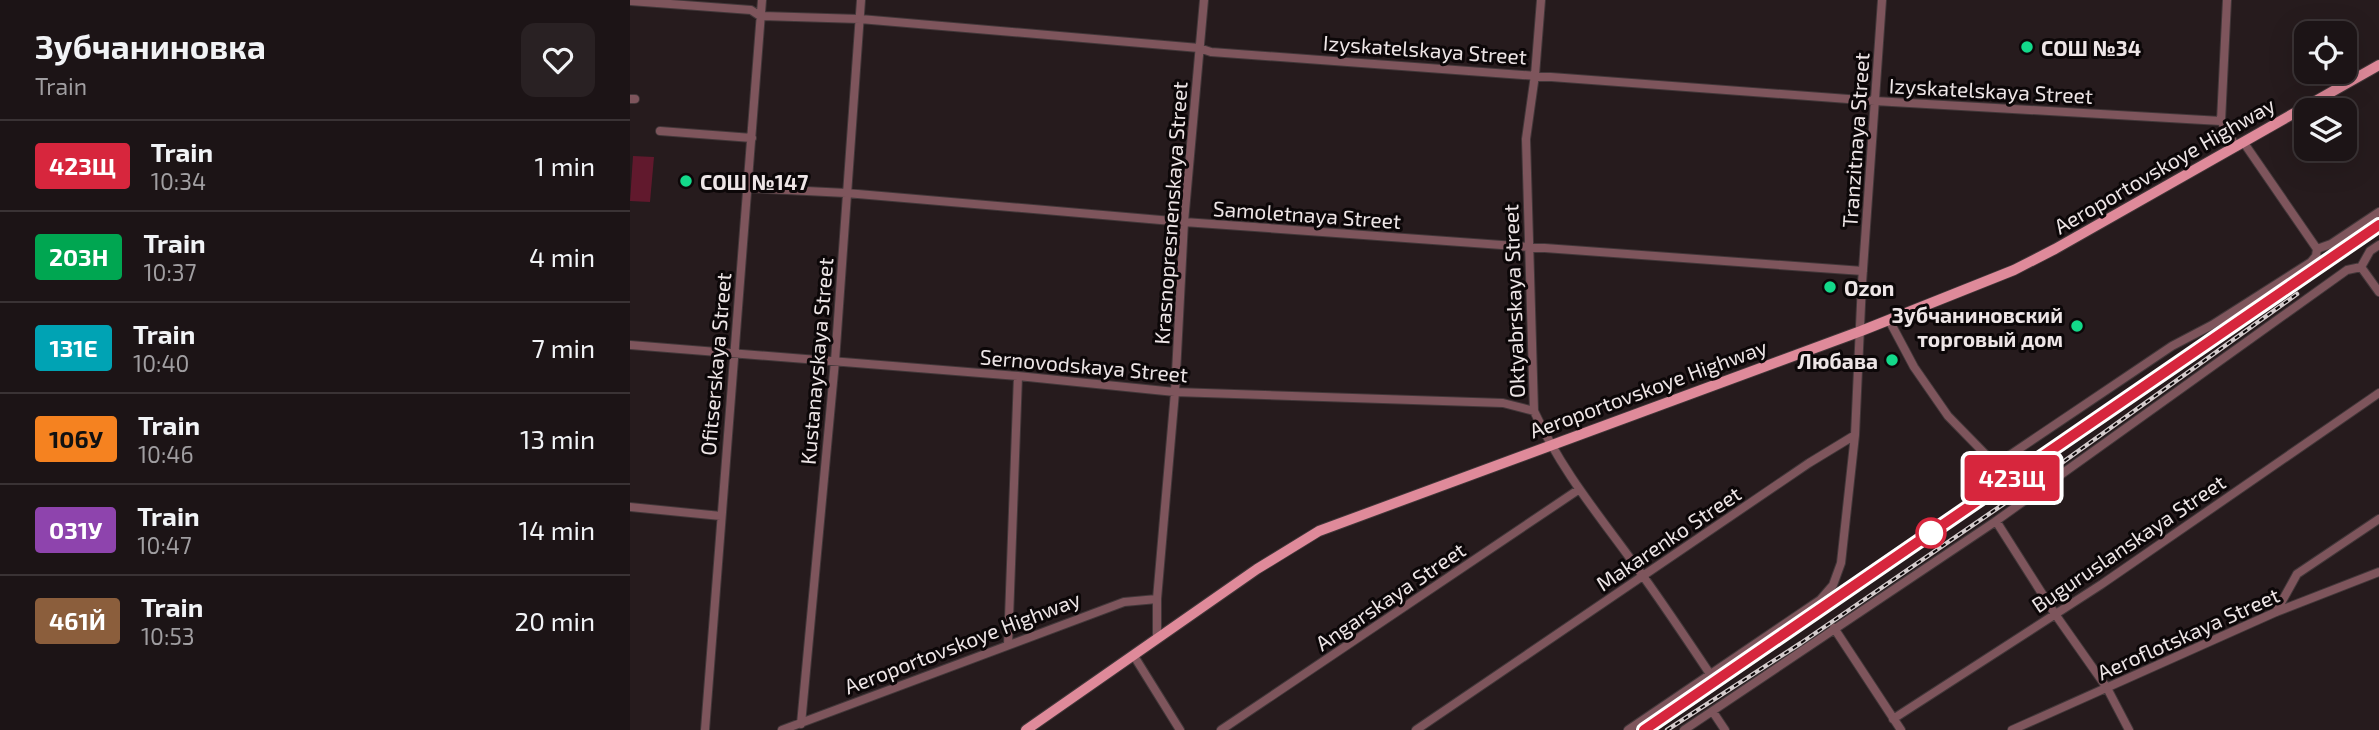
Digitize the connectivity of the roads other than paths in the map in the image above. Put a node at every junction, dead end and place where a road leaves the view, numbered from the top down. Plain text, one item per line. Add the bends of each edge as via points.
1 (762, 0) edge
2 (861, 0) edge
3 (1203, 0) edge
4 (1541, 0) edge
5 (1882, 0) edge
6 (2227, 0) edge
7 (630, 1) edge
8 (760, 16) junction
9 (860, 19) junction
10 (1199, 48) junction
11 (2379, 65) edge
12 (1535, 75) junction
13 (1875, 101) junction
14 (2221, 121) junction
15 (660, 131) dead end
16 (752, 138) junction
17 (2240, 145) junction
18 (748, 188) junction
19 (846, 193) junction
20 (2379, 212) edge
21 (1184, 222) junction
22 (2379, 245) edge
23 (1529, 247) junction
24 (2317, 249) junction
25 (2361, 267) junction
26 (1863, 271) junction
27 (2379, 292) edge
28 (1889, 320) junction
29 (1861, 331) junction
30 (630, 345) edge
31 (733, 353) junction
32 (835, 361) junction
33 (1018, 376) junction
34 (1175, 392) junction
35 (2379, 393) edge
36 (1534, 411) junction
37 (1854, 435) junction
38 (1550, 444) junction
39 (1578, 490) junction
40 (630, 507) edge
41 (721, 516) junction
42 (2379, 519) edge
43 (1996, 521) junction
44 (2379, 572) edge
45 (1644, 576) junction
46 (1157, 599) junction
47 (2276, 612) junction
48 (2055, 614) junction
49 (1834, 628) junction
50 (1157, 638) junction
51 (1007, 645) junction
52 (1134, 656) junction
53 (1710, 674) junction
54 (2107, 688) junction
55 (1713, 712) junction
56 (1893, 719) junction
57 (801, 724) junction
58 (705, 730) edge
59 (782, 730) edge
60 (1026, 730) edge
61 (1180, 730) edge
62 (1221, 730) edge
63 (1416, 730) edge
64 (1628, 730) edge
65 (1684, 730) edge
66 (1725, 730) edge
67 (1901, 730) edge
68 (2012, 730) edge
69 (2129, 730) edge

1 - 8 street, Ofitserskaya Street
2 - 9 street, Kustanayskaya Street
3 - 10 street, Krasnopresnenskaya Street
4 - 12 street, Oktyabrskaya Street
5 - 13 street, Tranzitnaya Street
6 - 14 street
7 - 8 street, Izyskatelskaya Street via 751,10
8 - 9 street, Izyskatelskaya Street
8 - 16 street, Ofitserskaya Street
9 - 10 street, Izyskatelskaya Street
9 - 19 street, Kustanayskaya Street
10 - 12 street, Izyskatelskaya Street
10 - 21 street, Krasnopresnenskaya Street
11 - 17 main road, Aeroportovskoye Highway
12 - 13 street, Izyskatelskaya Street
12 - 23 street, Oktyabrskaya Street via 1526,139
13 - 14 street, Izyskatelskaya Street
13 - 26 street, Tranzitnaya Street
14 - 17 street
15 - 16 street
16 - 18 street, Ofitserskaya Street
17 - 24 street
17 - 28 main road, Aeroportovskoye Highway via 2014,270
18 - 19 street, Samoletnaya Street
18 - 31 street, Ofitserskaya Street
19 - 21 street, Samoletnaya Street
19 - 32 street, Kustanayskaya Street
20 - 24 street
21 - 23 street, Samoletnaya Street
21 - 34 street, Krasnopresnenskaya Street
22 - 25 street
23 - 26 street, Samoletnaya Street
23 - 36 street, Oktyabrskaya Street
24 - 28 street via 2311,262 2172,346 2007,457 1990,459 1948,416 1914,368
25 - 27 street
25 - 43 street via 2347,270
26 - 29 street, Tranzitnaya Street
28 - 29 main road, Aeroportovskoye Highway
29 - 37 street
29 - 38 main road, Aeroportovskoye Highway
30 - 31 street, Sernovodskaya Street
31 - 32 street, Sernovodskaya Street
31 - 41 street, Ofitserskaya Street
32 - 33 street, Sernovodskaya Street
32 - 57 street, Kustanayskaya Street
33 - 34 street, Sernovodskaya Street
33 - 51 street
34 - 36 street, Sernovodskaya Street via 1503,403
34 - 46 street, Krasnopresnenskaya Street
35 - 48 street, Buguruslanskaya Street
36 - 38 street, Oktyabrskaya Street
37 - 45 street, Makarenko Street
37 - 53 street via 1841,563 1833,585 1820,600
38 - 39 street, Oktyabrskaya Street
38 - 50 main road, Aeroportovskoye Highway via 1319,531
39 - 45 street, Oktyabrskaya Street
39 - 62 street, Angarskaya Street
40 - 41 street
41 - 58 street, Ofitserskaya Street
42 - 47 street via 2297,574
43 - 48 street
43 - 49 street
44 - 47 street, Aeroflotskaya Street
45 - 53 street, Oktyabrskaya Street
45 - 63 street, Makarenko Street
46 - 50 street, Krasnopresnenskaya Street
46 - 51 street, Aeroportovskoye Highway via 1124,602
47 - 54 street, Aeroflotskaya Street
48 - 54 street
48 - 56 street, Buguruslanskaya Street
49 - 55 street
49 - 56 street
50 - 52 main road, Aeroportovskoye Highway
51 - 57 street, Aeroportovskoye Highway
52 - 60 main road, Aeroportovskoye Highway
52 - 61 street
53 - 64 street
54 - 68 street, Aeroflotskaya Street
54 - 69 street
55 - 65 street
55 - 66 street
56 - 67 street
57 - 59 street, Aeroportovskoye Highway

